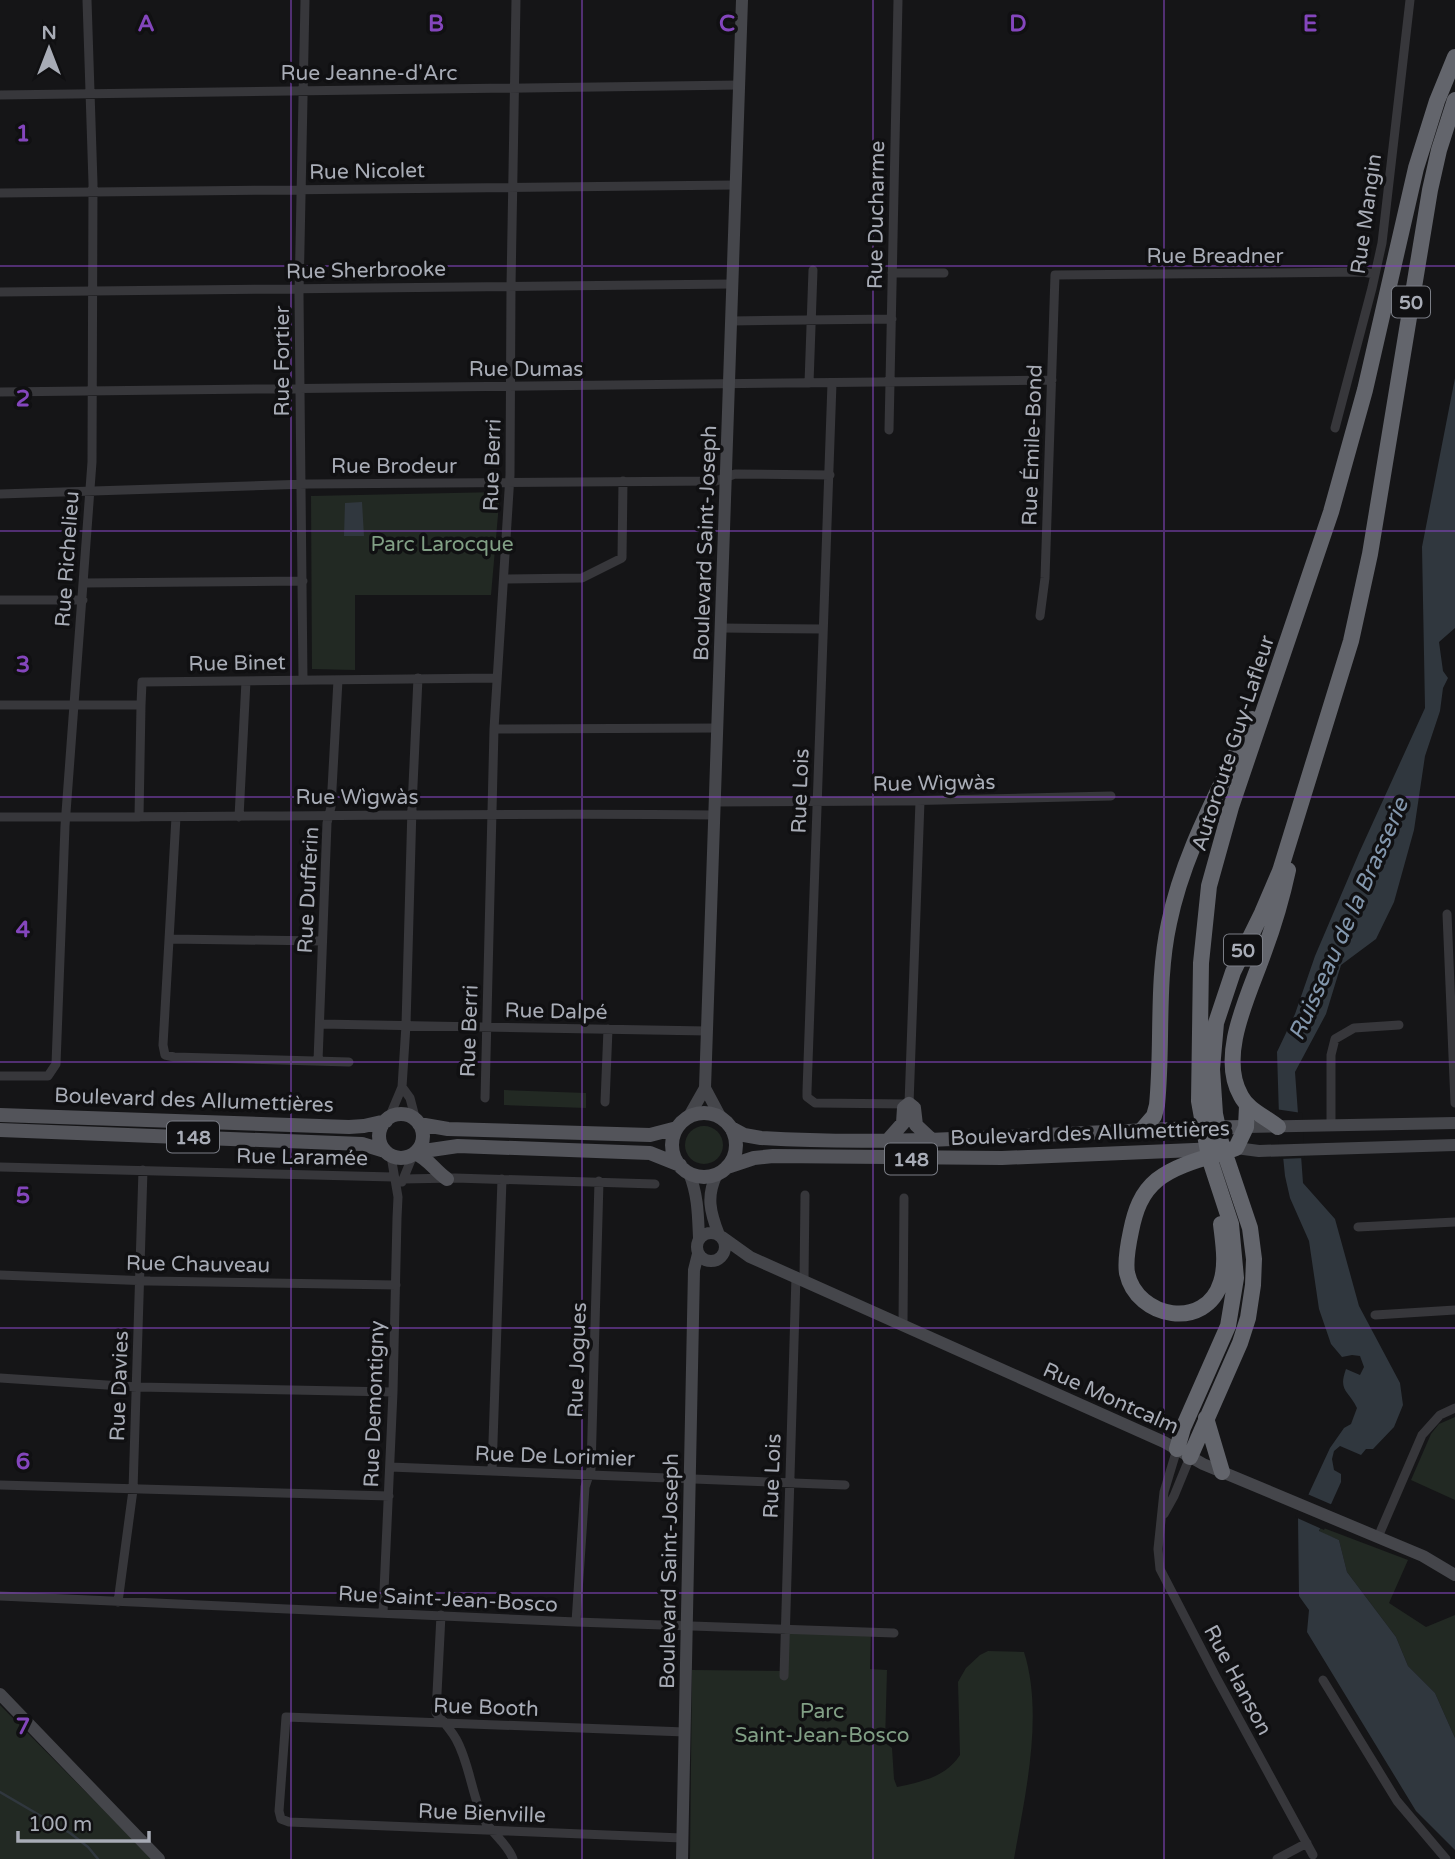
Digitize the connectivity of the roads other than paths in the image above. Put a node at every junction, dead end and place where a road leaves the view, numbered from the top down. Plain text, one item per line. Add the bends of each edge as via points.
1 (87, 0) edge
2 (305, 0) edge
3 (516, 0) edge
4 (742, 0) edge
5 (898, 0) edge
6 (1410, 0) edge
7 (1455, 57) edge
8 (739, 85) junction
9 (514, 89) junction
10 (303, 90) junction
11 (90, 93) junction
12 (0, 95) edge
13 (1455, 100) edge
14 (735, 185) junction
15 (513, 187) junction
16 (302, 190) junction
17 (92, 192) junction
18 (0, 193) edge
19 (813, 270) dead end
20 (892, 273) junction
21 (944, 273) dead end
22 (1375, 274) junction
23 (1055, 275) joint
24 (732, 284) junction
25 (511, 286) junction
26 (300, 289) junction
27 (93, 291) junction
28 (0, 292) edge
29 (892, 319) junction
30 (811, 320) junction
31 (731, 321) junction
32 (1052, 380) junction
33 (891, 382) junction
34 (809, 383) junction
35 (832, 383) junction
36 (729, 385) junction
37 (511, 387) junction
38 (299, 388) junction
39 (94, 391) junction
40 (0, 392) edge
41 (1335, 428) dead end
42 (889, 430) dead end
43 (830, 475) junction
44 (726, 477) junction
45 (623, 481) junction
46 (510, 483) junction
47 (301, 485) junction
48 (90, 491) junction
49 (0, 494) edge
50 (504, 579) junction
51 (303, 581) junction
52 (84, 583) junction
53 (0, 600) edge
54 (83, 600) junction
55 (1040, 616) dead end
56 (1294, 627) junction
57 (722, 628) junction
58 (823, 629) junction
59 (418, 678) junction
60 (496, 678) junction
61 (303, 680) junction
62 (338, 680) junction
63 (246, 681) junction
64 (0, 705) edge
65 (74, 705) junction
66 (141, 705) junction
67 (718, 728) junction
68 (494, 729) junction
69 (1305, 792) junction
70 (1111, 796) dead end
71 (920, 801) junction
72 (817, 802) junction
73 (715, 808) junction
74 (330, 814) junction
75 (412, 815) junction
76 (493, 815) junction
77 (0, 817) edge
78 (66, 817) junction
79 (139, 817) junction
80 (176, 817) junction
81 (239, 817) junction
82 (1447, 914) dead end
83 (169, 939) junction
84 (322, 942) junction
85 (320, 1024) junction
86 (406, 1025) junction
87 (1399, 1026) dead end
88 (486, 1027) junction
89 (608, 1029) junction
90 (707, 1031) junction
91 (318, 1061) junction
92 (349, 1062) dead end
93 (3, 1076) edge
94 (402, 1087) junction
95 (705, 1088) junction
96 (485, 1098) dead end
97 (606, 1102) dead end
98 (1455, 1103) edge
99 (909, 1104) junction
100 (1247, 1106) junction
101 (1208, 1114) junction
102 (0, 1115) edge
103 (688, 1118) junction
104 (388, 1119) junction
105 (418, 1122) junction
106 (1455, 1122) edge
107 (726, 1123) junction
108 (1272, 1125) junction
109 (1332, 1125) junction
110 (677, 1128) junction
111 (1246, 1128) junction
112 (0, 1130) edge
113 (1142, 1131) junction
114 (888, 1140) junction
115 (932, 1140) junction
116 (1455, 1145) edge
117 (1236, 1147) junction
118 (415, 1153) junction
119 (388, 1154) junction
120 (0, 1167) edge
121 (684, 1169) junction
122 (143, 1170) junction
123 (722, 1170) junction
124 (398, 1178) junction
125 (447, 1179) junction
126 (502, 1179) junction
127 (599, 1181) junction
128 (655, 1184) dead end
129 (1218, 1186) junction
130 (805, 1195) dead end
131 (904, 1199) dead end
132 (1455, 1222) edge
133 (1358, 1227) dead end
134 (720, 1236) junction
135 (699, 1238) junction
136 (698, 1254) junction
137 (750, 1257) junction
138 (718, 1259) junction
139 (0, 1275) edge
140 (800, 1278) junction
141 (140, 1281) junction
142 (695, 1284) junction
143 (396, 1285) junction
144 (1455, 1310) edge
145 (1375, 1315) dead end
146 (903, 1325) junction
147 (0, 1378) edge
148 (137, 1387) junction
149 (393, 1392) junction
150 (1455, 1408) edge
151 (1206, 1418) junction
152 (1183, 1453) junction
153 (390, 1467) junction
154 (492, 1471) junction
155 (1222, 1472) junction
156 (589, 1475) junction
157 (691, 1479) junction
158 (789, 1483) junction
159 (0, 1485) edge
160 (845, 1485) dead end
161 (133, 1490) junction
162 (388, 1496) junction
163 (1163, 1515) junction
164 (1378, 1537) junction
165 (1455, 1575) edge
166 (0, 1596) edge
167 (118, 1602) junction
168 (383, 1613) junction
169 (441, 1615) junction
170 (576, 1622) junction
171 (688, 1625) junction
172 (785, 1628) junction
173 (894, 1633) dead end
174 (784, 1676) dead end
175 (1323, 1680) dead end
176 (0, 1694) edge
177 (443, 1722) junction
178 (685, 1731) junction
179 (281, 1819) joint
180 (491, 1830) junction
181 (682, 1838) junction
182 (1307, 1843) junction
183 (1313, 1855) dead end
184 (159, 1859) edge
185 (513, 1859) edge
186 (682, 1859) edge
187 (1277, 1859) edge
188 (1446, 1859) edge

1 - 11 street, Rue Richelieu
2 - 10 street, Rue Fortier
3 - 9 street, Rue Berri
4 - 8 main road, Boulevard Saint-Joseph
5 - 20 street, Rue Ducharme
6 - 22 street, Rue Mangin
7 - 56 highway, Autoroute Guy-Lafleur / 50 via 1418,162 1355,429
8 - 9 street, Rue Jeanne-d'Arc
8 - 14 main road, Boulevard Saint-Joseph
9 - 10 street, Rue Jeanne-d'Arc
9 - 15 street, Rue Berri
10 - 11 street, Rue Jeanne-d'Arc
10 - 16 street, Rue Fortier
11 - 12 street, Rue Jeanne-d'Arc
11 - 17 street, Rue Richelieu
13 - 69 highway, Autoroute Guy-Lafleur / 50 via 1430,190 1361,597
14 - 15 street, Rue Nicolet
14 - 24 main road, Boulevard Saint-Joseph
15 - 16 street, Rue Nicolet
15 - 25 street, Rue Berri
16 - 17 street, Rue Nicolet
16 - 26 street, Rue Fortier
17 - 18 street, Rue Nicolet
17 - 27 street, Rue Richelieu
19 - 30 street
20 - 21 street
20 - 29 street, Rue Ducharme
22 - 23 street, Rue Breadner
22 - 41 street, Rue Mangin
23 - 32 street, Rue Émile-Bond
24 - 25 street, Rue Sherbrooke
24 - 31 main road, Boulevard Saint-Joseph
25 - 26 street, Rue Sherbrooke
25 - 37 street, Rue Berri
26 - 27 street, Rue Sherbrooke
26 - 38 street, Rue Fortier
27 - 28 street, Rue Sherbrooke
27 - 39 street, Rue Richelieu
29 - 30 street
29 - 33 street, Rue Ducharme
30 - 31 street
30 - 34 street
31 - 36 main road, Boulevard Saint-Joseph
32 - 33 street, Rue Dumas
32 - 55 street, Rue Émile-Bond
33 - 35 street, Rue Dumas
33 - 42 street, Rue Ducharme
34 - 35 street, Rue Dumas
34 - 36 street, Rue Dumas
35 - 43 street, Rue Lois
36 - 37 street, Rue Dumas
36 - 44 main road, Boulevard Saint-Joseph
37 - 38 street, Rue Dumas
37 - 46 street, Rue Berri
38 - 39 street, Rue Dumas
38 - 47 street, Rue Fortier
39 - 40 street, Rue Dumas
39 - 48 street, Rue Richelieu
43 - 44 street, Rue Brodeur
43 - 58 street, Rue Lois
44 - 45 street, Rue Brodeur via 716,481
44 - 57 main road, Boulevard Saint-Joseph
45 - 46 street, Rue Brodeur
45 - 50 street via 622,558 582,578
46 - 47 street, Rue Brodeur
46 - 50 street, Rue Berri
47 - 48 street, Rue Brodeur
47 - 51 street, Rue Fortier
48 - 49 street, Rue Brodeur
48 - 52 street, Rue Richelieu
50 - 60 street, Rue Berri
51 - 52 street
51 - 61 street, Rue Fortier
52 - 54 street, Rue Richelieu
53 - 54 street
54 - 65 street, Rue Richelieu
56 - 101 highway, Autoroute Guy-Lafleur / 50 via 1209,886 1198,1078
56 - 113 highway via 1180,879 1164,957 1158,1102
57 - 58 street
57 - 67 main road, Boulevard Saint-Joseph
58 - 72 street, Rue Lois
59 - 60 street, Rue Binet
59 - 62 street, Rue Binet
59 - 75 street
60 - 68 street, Rue Berri
61 - 62 street, Rue Binet
61 - 63 street, Rue Binet
62 - 74 street, Rue Dufferin
63 - 66 street, Rue Binet via 142,682
63 - 81 street
64 - 65 street
65 - 66 street
65 - 78 street, Rue Richelieu
66 - 79 street
67 - 68 street
67 - 73 main road, Boulevard Saint-Joseph
68 - 76 street, Rue Berri
69 - 100 highway via 1282,900 1235,1044 1234,1079
69 - 101 highway, Autoroute Guy-Lafleur / 50 via 1275,882 1222,1000 1212,1052
70 - 71 street, Rue Wìgwàs
71 - 72 street, Rue Wìgwàs
71 - 99 street
72 - 73 street, Rue Wìgwàs
72 - 99 street, Rue Lois via 807,1097 815,1103
73 - 76 street, Rue Wìgwàs
73 - 90 main road, Boulevard Saint-Joseph
74 - 75 street, Rue Wìgwàs
74 - 81 street, Rue Wìgwàs
74 - 84 street, Rue Dufferin
75 - 76 street, Rue Wìgwàs
75 - 86 street
76 - 88 street, Rue Berri
77 - 78 street, Rue Wìgwàs
78 - 79 street, Rue Wìgwàs
78 - 93 street, Rue Richelieu via 56,1064 48,1076
79 - 80 street, Rue Wìgwàs
80 - 81 street, Rue Wìgwàs
80 - 83 street
82 - 98 street
83 - 84 street
83 - 91 street via 165,1055
84 - 85 street, Rue Dufferin
85 - 86 street, Rue Dalpé
85 - 91 street, Rue Dufferin
86 - 88 street, Rue Dalpé
86 - 94 street
87 - 109 street via 1354,1028 1335,1039
88 - 89 street, Rue Dalpé
88 - 96 street, Rue Berri
89 - 90 street, Rue Dalpé
89 - 97 street
90 - 95 main road, Boulevard Saint-Joseph
91 - 92 street
94 - 104 street
94 - 105 street
95 - 103 main road, Boulevard Saint-Joseph
95 - 107 main road
99 - 114 main road via 902,1123
99 - 115 main road via 916,1125
100 - 108 highway
100 - 111 highway
101 - 129 highway, Autoroute Guy-Lafleur / 50 via 1212,1170
101 - 151 highway, Autoroute Guy-Lafleur / 50 via 1250,1228 1254,1285 1240,1343
102 - 104 main road, Boulevard des Allumettières / 148 via 349,1127
103 - 107 main road via 704,1113
103 - 110 main road
104 - 105 main road via 405,1115
104 - 119 main road via 379,1136
105 - 110 main road via 444,1129 650,1135
105 - 118 main road via 423,1136
106 - 109 main road, Boulevard des Allumettières
107 - 114 main road, Boulevard des Allumettières / 148 via 761,1139
107 - 123 main road via 736,1148
108 - 109 main road, Boulevard des Allumettières
108 - 111 main road, Boulevard des Allumettières
110 - 121 main road via 672,1149
111 - 113 main road, Boulevard des Allumettières
111 - 117 highway
112 - 119 main road, Boulevard des Allumettières / 148 via 353,1143
113 - 115 main road, Boulevard des Allumettières / 148
114 - 115 main road, Boulevard des Allumettières / 148
116 - 117 main road, Boulevard des Allumettières
117 - 123 main road, Boulevard des Allumettières / 148 via 1031,1158 773,1156
117 - 129 highway via 1168,1172 1140,1200 1130,1234 1127,1270 1136,1294 1154,1309 1186,1313 1207,1304 1217,1291 1224,1265
118 - 119 main road via 402,1158
118 - 121 main road via 458,1146 650,1153
118 - 124 street, Rue Demontigny
118 - 125 main road
119 - 124 street, Rue Demontigny
120 - 122 street, Rue Laramée
121 - 123 main road via 704,1177
121 - 135 main road via 695,1186
122 - 124 street, Rue Laramée
122 - 141 street, Rue Davies
123 - 134 main road via 711,1186 709,1201
124 - 125 street, Rue Laramée
124 - 143 street, Rue Demontigny
125 - 126 street, Rue Laramée
126 - 127 street, Rue Laramée
126 - 154 street
127 - 128 street, Rue Laramée
127 - 156 street, Rue Jogues
129 - 152 highway, Autoroute Guy-Lafleur / 50 via 1234,1242 1234,1297 1225,1335 1183,1428
130 - 140 street, Rue Lois
131 - 146 street
132 - 133 street
134 - 135 main road via 706,1233
134 - 137 main road, Rue Montcalm
134 - 138 main road via 725,1251
135 - 136 main road
136 - 138 main road via 708,1261
136 - 142 main road, Boulevard Saint-Joseph
137 - 138 main road, Rue Montcalm
137 - 140 main road, Rue Montcalm
138 - 142 main road
139 - 141 street, Rue Chauveau
140 - 146 main road, Rue Montcalm
140 - 158 street, Rue Lois
141 - 143 street, Rue Chauveau
141 - 148 street, Rue Davies
142 - 157 main road, Boulevard Saint-Joseph
143 - 149 street, Rue Demontigny
144 - 145 street
146 - 152 main road, Rue Montcalm
147 - 148 street
148 - 149 street
148 - 161 street, Rue Davies
149 - 153 street, Rue Demontigny
150 - 164 street via 1440,1415 1422,1436
151 - 152 highway, Autoroute Guy-Lafleur / 50
151 - 155 highway
152 - 155 main road, Rue Montcalm
152 - 163 street, Rue Hanson via 1174,1496
152 - 163 street, Rue Hanson via 1164,1492
153 - 154 street, Rue De Lorimier
153 - 162 street, Rue Demontigny
154 - 156 street, Rue De Lorimier
155 - 164 main road, Rue Montcalm
156 - 157 street, Rue De Lorimier
156 - 170 street, Rue Jogues
157 - 158 street, Rue De Lorimier
157 - 171 main road, Boulevard Saint-Joseph
158 - 160 street, Rue De Lorimier
158 - 172 street, Rue Lois
159 - 161 street
161 - 162 street
161 - 167 street, Rue Davies
162 - 168 street, Rue Demontigny
163 - 182 street, Rue Hanson via 1158,1549 1161,1573
164 - 165 main road, Rue Montcalm
166 - 167 street, Rue Saint-Jean-Bosco
167 - 168 street, Rue Saint-Jean-Bosco
168 - 169 street, Rue Saint-Jean-Bosco
169 - 170 street, Rue Saint-Jean-Bosco
169 - 177 street via 436,1713
170 - 171 street, Rue Saint-Jean-Bosco
171 - 172 street, Rue Saint-Jean-Bosco
171 - 178 main road, Boulevard Saint-Joseph
172 - 173 street, Rue Saint-Jean-Bosco
172 - 174 street, Rue Lois
175 - 188 street via 1397,1801
176 - 184 main road
177 - 178 street, Rue Booth
177 - 179 street, Rue Booth via 286,1717
177 - 180 street via 455,1737
178 - 181 main road, Boulevard Saint-Joseph
179 - 180 street, Rue Bienville
180 - 181 street, Rue Bienville
180 - 185 street
181 - 186 main road, Boulevard Saint-Joseph
182 - 183 street, Rue Hanson
182 - 187 street

